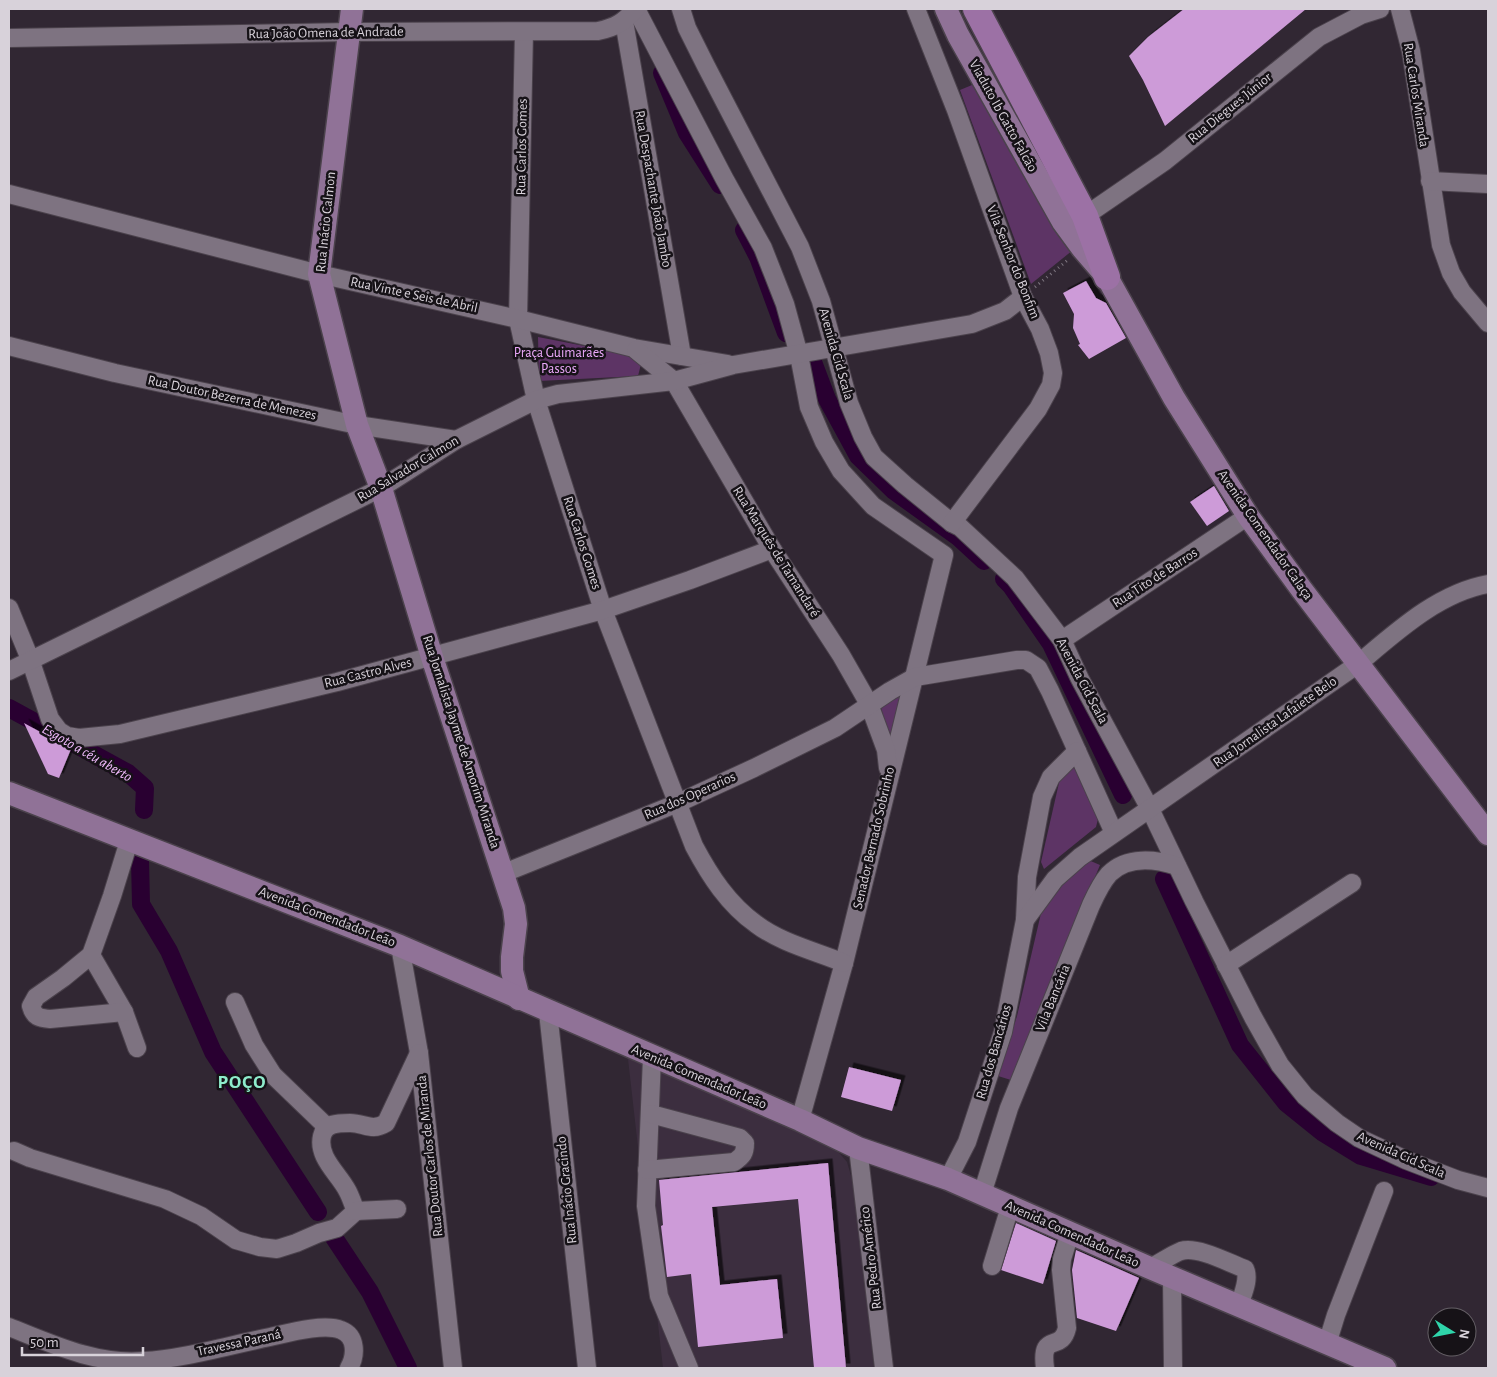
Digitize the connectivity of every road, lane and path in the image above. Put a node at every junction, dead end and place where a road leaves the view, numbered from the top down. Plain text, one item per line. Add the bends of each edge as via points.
1 (352, 9) edge
2 (681, 9) edge
3 (916, 9) edge
4 (946, 9) edge
5 (976, 9) edge
6 (1380, 9) edge
7 (1400, 9) edge
8 (633, 12) edge
9 (349, 32) junction
10 (524, 32) junction
11 (9, 38) edge
12 (1430, 181) junction
13 (1488, 184) edge
14 (9, 194) edge
15 (1074, 219) junction
16 (1082, 248) junction
17 (318, 274) junction
18 (1107, 277) junction
19 (1023, 296) junction
20 (518, 318) junction
21 (1488, 323) edge
22 (9, 346) edge
23 (833, 347) junction
24 (634, 348) junction
25 (799, 355) junction
26 (682, 356) junction
27 (733, 365) junction
28 (674, 381) junction
29 (536, 400) junction
30 (357, 425) junction
31 (456, 440) junction
32 (381, 488) junction
33 (1248, 516) junction
34 (952, 523) junction
35 (772, 549) junction
36 (1488, 584) edge
37 (9, 608) edge
38 (603, 610) junction
39 (1062, 640) junction
40 (1353, 656) junction
41 (432, 657) junction
42 (30, 659) junction
43 (9, 671) edge
44 (915, 677) junction
45 (869, 704) junction
46 (1077, 752) junction
47 (889, 773) junction
48 (9, 793) edge
49 (678, 803) junction
50 (1150, 808) junction
51 (1114, 834) junction
52 (1488, 834) edge
53 (129, 841) junction
54 (1177, 866) junction
55 (504, 873) junction
56 (1352, 883) dead end
57 (1025, 920) junction
58 (400, 946) junction
59 (90, 955) junction
60 (844, 962) junction
61 (1226, 965) junction
62 (519, 999) junction
63 (235, 1002) dead end
64 (124, 1012) junction
65 (548, 1012) junction
66 (137, 1048) dead end
67 (419, 1053) junction
68 (652, 1057) junction
69 (981, 1099) junction
70 (1009, 1108) junction
71 (651, 1114) junction
72 (800, 1120) junction
73 (327, 1127) junction
74 (858, 1148) junction
75 (14, 1151) dead end
76 (647, 1170) junction
77 (948, 1179) junction
78 (1488, 1188) edge
79 (1384, 1191) dead end
80 (982, 1194) junction
81 (1010, 1207) junction
82 (398, 1209) dead end
83 (356, 1211) junction
84 (1070, 1233) junction
85 (992, 1266) dead end
86 (1150, 1268) junction
87 (1172, 1278) junction
88 (1239, 1306) junction
89 (9, 1327) edge
90 (1327, 1344) junction
91 (80, 1361) edge
92 (194, 1361) edge
93 (349, 1368) edge
94 (452, 1368) edge
95 (587, 1368) edge
96 (688, 1368) edge
97 (884, 1368) edge
98 (1045, 1368) edge
99 (1173, 1368) edge
100 (1386, 1368) edge

1 - 9 main road, Rua Inácio Calmon
2 - 23 street, Avenida Cid Scala via 706,66 800,247 821,301
3 - 19 street, Vila Senhor do Bonfim
4 - 15 main road, Viaduto Ib Gatto Falcão via 958,35
5 - 15 highway
6 - 15 street, Rua Diegues Júnior via 1319,37 1166,161
7 - 12 street, Rua Carlos Miranda via 1411,51
8 - 10 street, Rua João Omena de Andrade via 612,28 598,31
8 - 25 street via 763,248 785,304
8 - 26 street, Rua Despachante João Jambo
9 - 10 street, Rua João Omena de Andrade
9 - 11 street, Rua João Omena de Andrade
9 - 17 main road, Rua Inácio Calmon
10 - 20 street, Rua Carlos Gomes
12 - 13 street
12 - 21 street, Rua Carlos Miranda via 1441,245 1451,273
14 - 17 street, Rua Vinte e Seis de Abril
15 - 16 main road, Avenida Comendador Calaça
15 - 18 highway
16 - 18 main road, Avenida Comendador Calaça
16 - 19 path
17 - 20 street, Rua Vinte e Seis de Abril
17 - 30 main road, Rua Inácio Calmon
18 - 33 main road, Avenida Comendador Calaça via 1174,398
19 - 23 street, Rua Salvador Calmon via 1005,311 972,324
19 - 34 street, Vila Senhor do Bonfim via 1049,353 1053,373 1051,384 1038,409
20 - 24 street, Rua Vinte e Seis de Abril
20 - 29 street, Rua Carlos Gomes
22 - 30 street, Rua Doutor Bezerra de Menezes via 115,373
23 - 25 street, Rua Salvador Calmon
23 - 34 street, Avenida Cid Scala via 849,403 874,457
24 - 26 street, Rua Vinte e Seis de Abril
24 - 28 street, Rua Marquês de Tamandaré
25 - 27 street, Rua Salvador Calmon
25 - 44 street, Senador Bernado Sobrinho via 809,407 841,471 873,506 944,555
26 - 27 street, Rua Vinte e Seis de Abril
27 - 28 street, Rua Salvador Calmon
28 - 29 street, Rua Salvador Calmon via 558,394
28 - 35 street, Rua Marquês de Tamandaré
29 - 31 street, Rua Salvador Calmon
29 - 38 street, Rua Carlos Gomes
30 - 31 street, Rua Doutor Bezerra de Menezes
30 - 32 main road, Rua Inácio Calmon
31 - 32 street, Rua Salvador Calmon
32 - 41 main road, Rua Jornalista Jayme de Amorim Miranda
32 - 42 street, Rua Salvador Calmon
33 - 39 street, Rua Tito de Barros
33 - 40 main road, Avenida Comendador Calaça
34 - 39 street, Avenida Cid Scala via 1015,578
35 - 38 street, Rua Castro Alves
35 - 45 street, Rua Marquês de Tamandaré
36 - 40 street, Rua Jornalista Lafaiete Belo via 1446,598
37 - 42 street
38 - 41 street, Rua Castro Alves
38 - 49 street, Rua Carlos Gomes
39 - 50 street, Avenida Cid Scala
40 - 50 street, Rua Jornalista Lafaiete Belo
40 - 52 main road, Avenida Comendador Calaça
41 - 42 street, Rua Castro Alves via 120,734 79,738 59,731 50,719
41 - 55 main road, Rua Jornalista Jayme de Amorim Miranda
42 - 43 street, Rua Salvador Calmon
44 - 45 street
44 - 46 street via 1026,660 1038,668
44 - 47 street, Senador Bernado Sobrinho
45 - 47 street, Rua Marquês de Tamandaré via 886,750
45 - 49 street, Rua dos Operarios via 835,728
46 - 51 street
46 - 57 street, Rua dos Bancários via 1051,777 1042,797 1027,877
47 - 60 street, Senador Bernado Sobrinho
48 - 53 main road, Avenida Comendador Leão
49 - 55 street, Rua dos Operarios
49 - 60 street, Rua Carlos Gomes via 707,871 741,912 781,938
50 - 51 street, Rua dos Bancários
50 - 54 street, Avenida Cid Scala
51 - 57 street, Rua dos Bancários via 1067,867
53 - 58 main road, Avenida Comendador Leão
53 - 59 street
54 - 61 street, Avenida Cid Scala
54 - 70 street, Vila Bancária via 1149,860 1124,865 1110,873 1101,885 1090,905
55 - 62 main road, Rua Jornalista Jayme de Amorim Miranda via 516,924 512,972
56 - 61 street
57 - 69 street, Rua dos Bancários via 1003,1032
58 - 62 main road, Avenida Comendador Leão
58 - 67 street, Rua Doutor Carlos de Miranda
59 - 64 street
59 - 64 street via 36,997 31,1006 33,1013 50,1020
60 - 72 street, Senador Bernado Sobrinho
61 - 78 street, Avenida Cid Scala via 1280,1065 1305,1096 1330,1118 1359,1138 1406,1160
62 - 65 main road, Avenida Comendador Leão
63 - 73 street via 254,1045 273,1075
64 - 66 street
65 - 68 main road, Avenida Comendador Leão
65 - 95 street, Rua Inácio Gracindo
67 - 73 street via 386,1123 378,1128 352,1122
67 - 94 street, Rua Doutor Carlos de Miranda
68 - 71 street
68 - 72 main road, Avenida Comendador Leão
69 - 70 street
69 - 77 street, Rua dos Bancários via 967,1142
70 - 80 street, Vila Bancária
71 - 76 street
71 - 76 street via 740,1138 745,1143 745,1150 742,1157 734,1162
72 - 74 main road, Avenida Comendador Leão
73 - 83 street via 320,1145
74 - 77 main road, Avenida Comendador Leão
74 - 97 street, Rua Pedro Américo
75 - 83 street via 165,1198 201,1216 236,1240 260,1247 277,1249 337,1228
76 - 96 street via 646,1206 659,1296
77 - 80 main road, Avenida Comendador Leão
79 - 90 street
80 - 81 main road, Avenida Comendador Leão
81 - 84 main road, Avenida Comendador Leão
81 - 85 street
82 - 83 street
84 - 86 main road, Avenida Comendador Leão
84 - 98 street via 1061,1270 1067,1328 1062,1340 1045,1348
86 - 87 main road, Avenida Comendador Leão
86 - 88 street via 1182,1251 1192,1250 1245,1269 1247,1280
87 - 88 main road, Avenida Comendador Leão
87 - 99 street
88 - 90 main road, Avenida Comendador Leão
89 - 91 street, Travessa Paraná
90 - 100 main road, Avenida Comendador Leão
91 - 92 street, Travessa Paraná
92 - 93 street, Travessa Paraná via 304,1330 327,1328 340,1329 354,1344

